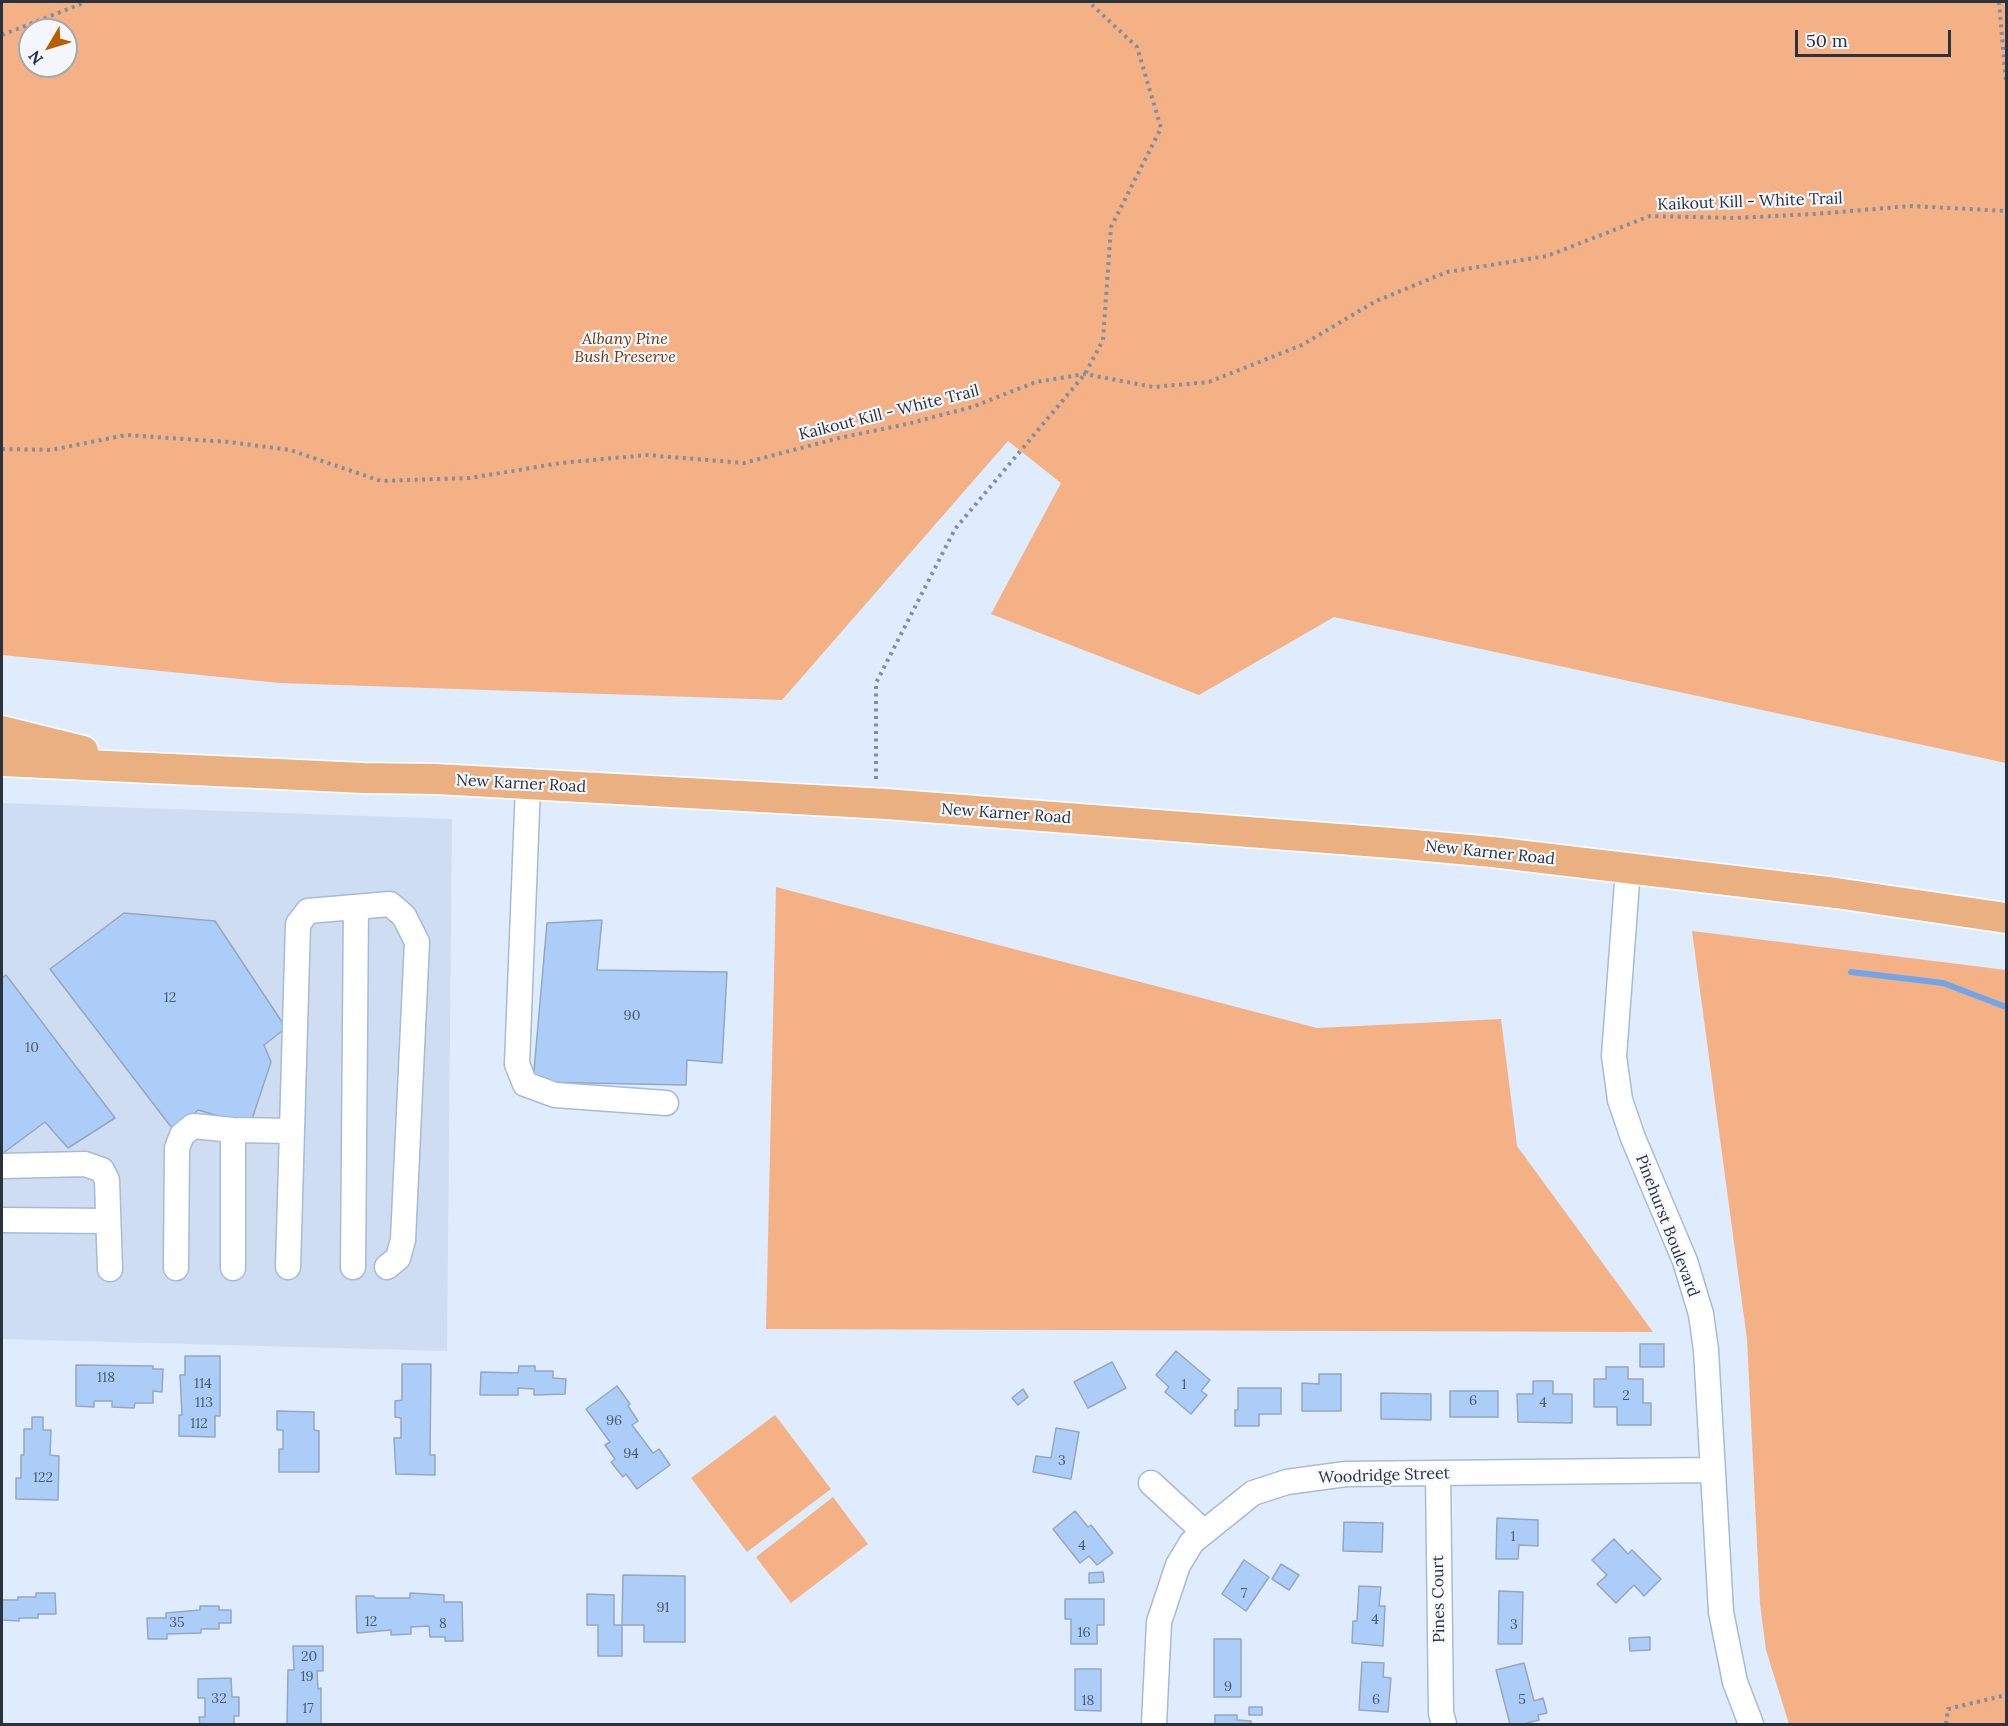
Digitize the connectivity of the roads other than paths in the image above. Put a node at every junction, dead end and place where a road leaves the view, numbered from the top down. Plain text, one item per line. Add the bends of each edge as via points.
1 (2, 731) edge
2 (2, 760) edge
3 (147, 767) junction
4 (528, 785) junction
5 (1628, 869) junction
6 (356, 907) junction
7 (2007, 918) edge
8 (666, 1104) dead end
9 (233, 1130) junction
10 (292, 1131) junction
11 (2, 1166) edge
12 (2, 1220) edge
13 (108, 1221) junction
14 (353, 1267) dead end
15 (387, 1267) dead end
16 (176, 1268) dead end
17 (233, 1268) dead end
18 (288, 1268) dead end
19 (110, 1269) dead end
20 (1712, 1470) junction
21 (1438, 1473) junction
22 (1151, 1483) dead end
23 (1204, 1532) junction
24 (1154, 1725) edge
25 (1444, 1725) edge
26 (1750, 1725) edge

1 - 3 main road
2 - 3 main road, New Karner Road
3 - 4 main road, New Karner Road
4 - 5 main road, New Karner Road via 876,804 1415,845
4 - 8 street via 517,1064 525,1084 555,1095
5 - 7 main road, New Karner Road
5 - 20 street, Pinehurst Boulevard via 1615,1067 1620,1100 1633,1138 1685,1262 1701,1314
6 - 10 street via 308,910 297,924
6 - 14 street
6 - 15 street via 390,904 404,916 417,942 403,1240 398,1258
9 - 10 street
9 - 16 street via 193,1126 182,1135 177,1148
9 - 17 street
10 - 18 street
11 - 13 street via 85,1164 102,1170 107,1180
12 - 13 street
13 - 19 street
20 - 21 street, Woodridge Street
20 - 26 street, Pinehurst Boulevard via 1721,1612 1735,1682
21 - 23 street, Woodridge Street via 1346,1474 1287,1482 1253,1493
21 - 25 street, Pines Court via 1440,1713
22 - 23 street
23 - 24 street, Woodridge Street via 1192,1542 1178,1565 1159,1622

